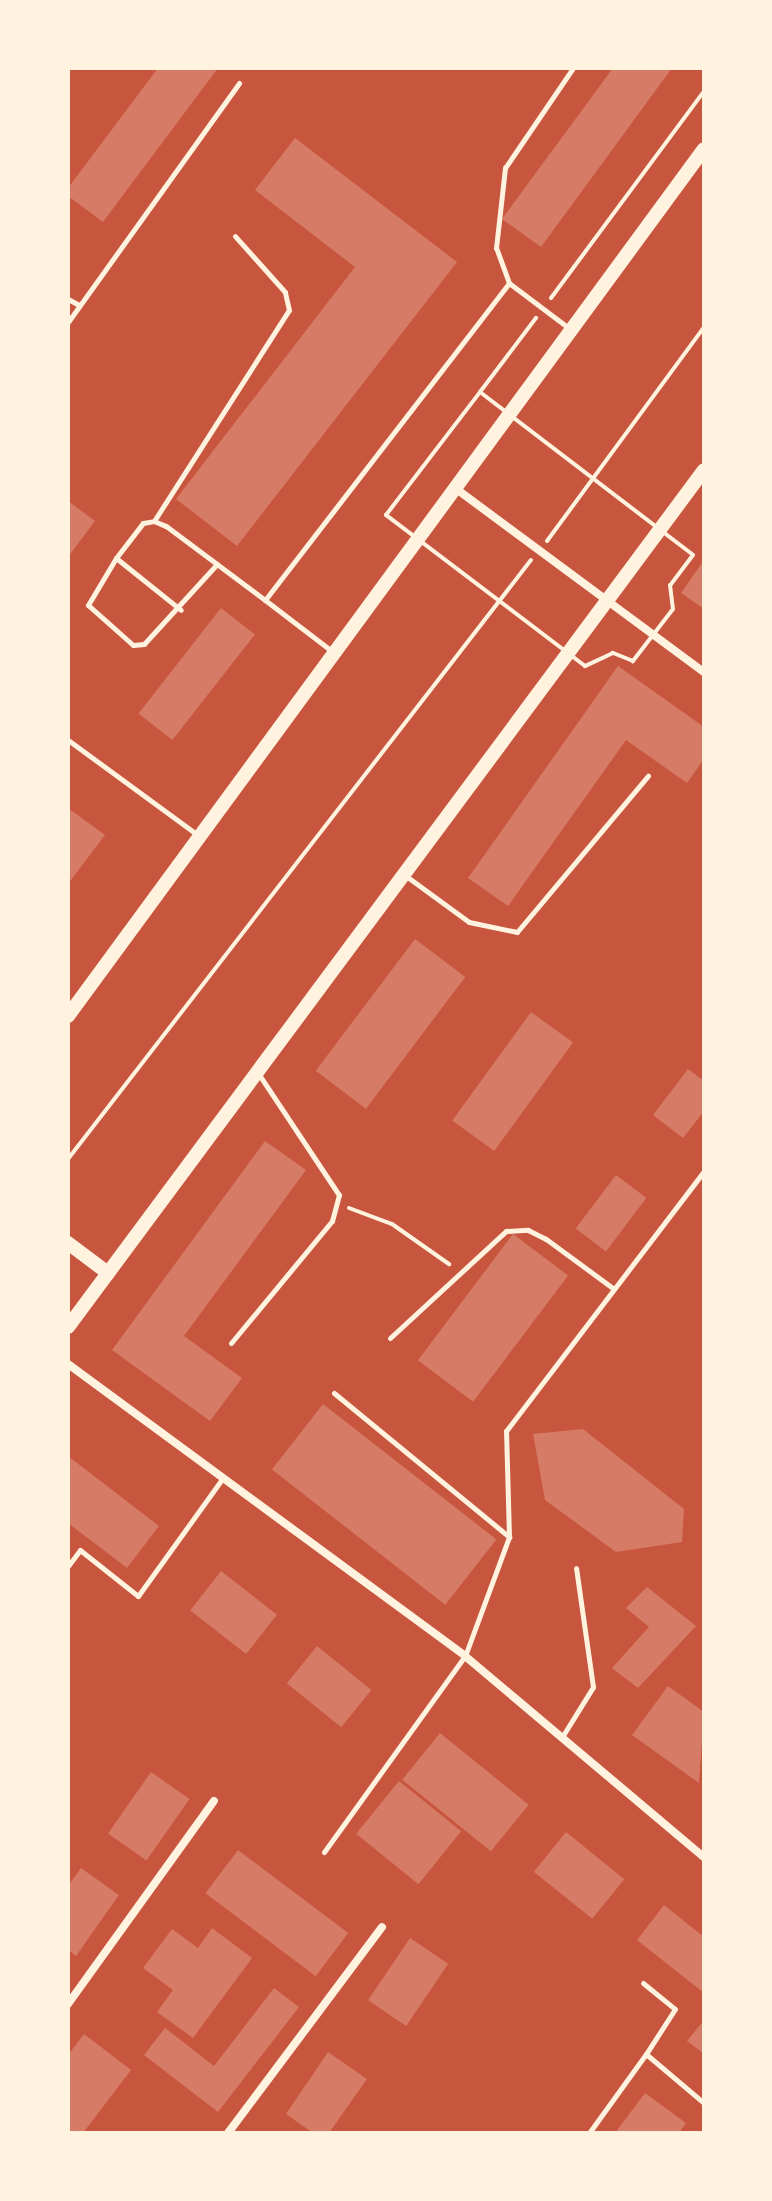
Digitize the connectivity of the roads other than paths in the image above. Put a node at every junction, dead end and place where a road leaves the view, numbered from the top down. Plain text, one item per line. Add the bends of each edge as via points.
1 (573, 68) edge
2 (239, 83) dead end
3 (704, 149) edge
4 (235, 236) dead end
5 (509, 283) junction
6 (68, 299) edge
7 (79, 305) junction
8 (68, 322) edge
9 (571, 330) junction
10 (704, 470) edge
11 (455, 488) junction
12 (154, 521) junction
13 (116, 558) junction
14 (217, 564) junction
15 (265, 600) junction
16 (609, 600) junction
17 (181, 610) junction
18 (334, 653) junction
19 (704, 672) edge
20 (68, 740) edge
21 (648, 776) dead end
22 (200, 836) junction
23 (404, 875) junction
24 (68, 1016) edge
25 (257, 1072) junction
26 (704, 1171) edge
27 (68, 1243) edge
28 (108, 1273) junction
29 (614, 1289) junction
30 (68, 1327) edge
31 (390, 1338) dead end
32 (231, 1343) dead end
33 (68, 1364) edge
34 (334, 1393) dead end
35 (222, 1479) junction
36 (509, 1537) junction
37 (68, 1566) edge
38 (576, 1568) dead end
39 (465, 1656) junction
40 (562, 1737) junction
41 (214, 1801) dead end
42 (324, 1852) dead end
43 (704, 1857) edge
44 (382, 1927) dead end
45 (643, 1983) dead end
46 (68, 2004) edge
47 (646, 2054) junction
48 (704, 2103) edge
49 (228, 2133) edge
50 (589, 2133) edge

1 - 5 lane via 505,168 496,248
2 - 7 lane
3 - 9 main road
4 - 12 lane via 285,292 289,310
5 - 9 lane
5 - 15 lane
6 - 7 lane
7 - 8 lane
9 - 11 main road
10 - 16 main road
11 - 16 street
11 - 18 main road
12 - 13 lane via 143,523
12 - 14 lane
13 - 17 lane
13 - 17 lane via 87,597 95,616 133,645 144,644
14 - 15 lane
14 - 17 lane
15 - 18 lane
16 - 19 street
16 - 23 main road
18 - 22 main road
20 - 22 lane
21 - 23 lane via 517,932 469,922
22 - 24 main road
23 - 25 main road
25 - 28 main road
25 - 32 lane via 335,1184 337,1203 332,1221
26 - 29 lane
27 - 28 main road
28 - 30 main road
29 - 31 lane via 528,1230 506,1231
29 - 36 lane via 506,1431
33 - 35 street
34 - 36 lane
35 - 37 lane via 138,1596 80,1550
35 - 39 street
36 - 39 lane
38 - 40 lane via 593,1687
39 - 40 street
39 - 42 lane
40 - 43 street
41 - 46 street
44 - 49 street
45 - 47 lane via 675,2009
47 - 48 lane
47 - 50 lane

